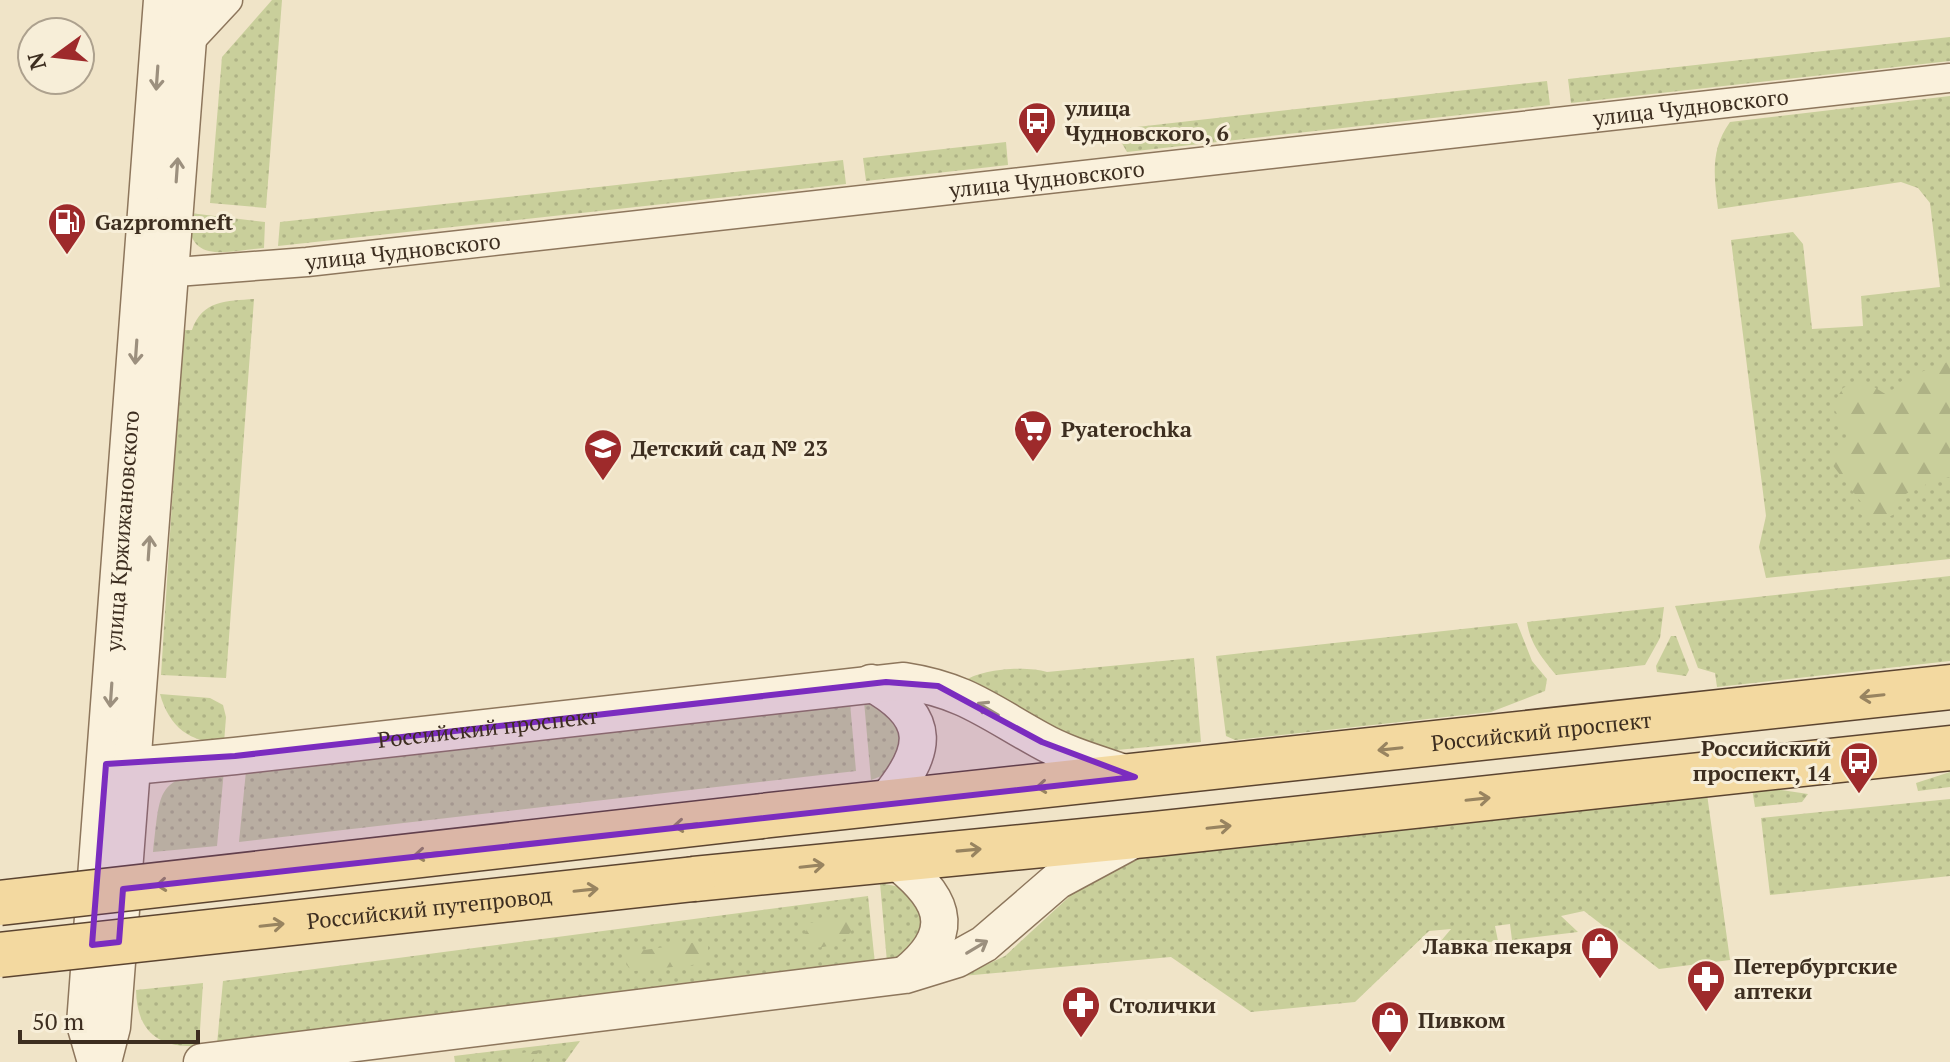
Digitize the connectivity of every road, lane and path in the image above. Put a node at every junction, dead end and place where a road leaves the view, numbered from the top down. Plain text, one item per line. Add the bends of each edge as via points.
1 (162, 0) edge
2 (191, 0) edge
3 (228, 0) edge
4 (187, 44) junction
5 (1950, 78) edge
6 (155, 275) junction
7 (871, 683) junction
8 (1950, 687) edge
9 (1950, 748) edge
10 (119, 765) junction
11 (1135, 777) junction
12 (867, 804) junction
13 (1142, 835) junction
14 (874, 859) junction
15 (0, 903) edge
16 (0, 955) edge
17 (905, 975) junction
18 (96, 1062) edge
19 (103, 1062) edge
20 (202, 1062) edge

1 -> 6 street, улица Кржижановского
2 - 4 street, улица Кржижановского
3 - 4 street
6 -> 4 street, улица Кржижановского
5 - 6 street, улица Чудновского
6 - 10 street, улица Кржижановского
7 - 10 street, Российский проспект
11 -> 7 street, Российский проспект via 1042,742 970,698 938,686
7 - 12 street via 905,706 916,722 919,740 916,759
8 -> 11 main road, Российский проспект
13 -> 9 main road
10 - 18 street, улица Кржижановского via 85,1024
10 - 19 street, улица Кржижановского via 112,1027
11 -> 12 main road, Российский проспект
12 -> 15 main road, bridge
14 -> 13 main road
17 -> 13 street via 957,959 984,944 1057,881
16 -> 14 main road, Российский путепровод, bridge
14 - 17 street via 930,892 938,910 940,929 934,946
17 - 20 street

